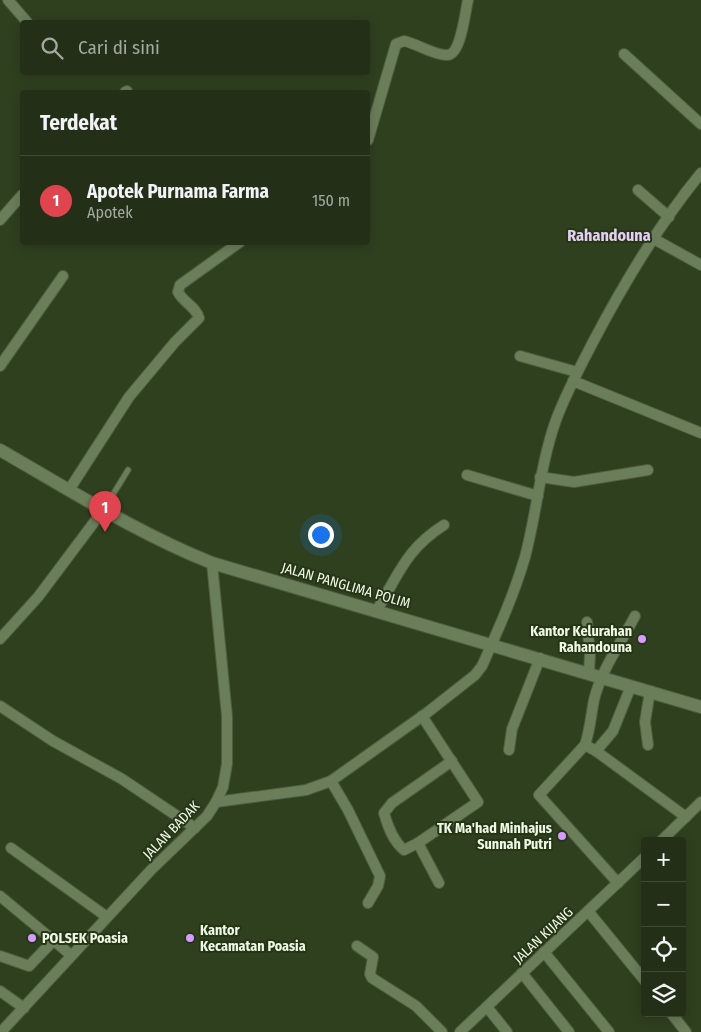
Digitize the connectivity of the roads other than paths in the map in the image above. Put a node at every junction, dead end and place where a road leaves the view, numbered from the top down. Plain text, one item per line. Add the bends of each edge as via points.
1 (8, 0) edge
2 (468, 0) edge
3 (25, 20) edge
4 (624, 54) dead end
5 (701, 124) edge
6 (370, 133) edge
7 (700, 177) edge
8 (638, 190) dead end
9 (20, 197) edge
10 (669, 217) junction
11 (0, 220) edge
12 (654, 239) junction
13 (236, 245) edge
14 (701, 265) edge
15 (63, 276) dead end
16 (520, 356) dead end
17 (0, 366) edge
18 (575, 376) junction
19 (701, 433) edge
20 (0, 450) edge
21 (128, 470) dead end
22 (648, 470) dead end
23 (467, 475) dead end
24 (540, 477) junction
25 (69, 490) junction
26 (538, 496) junction
27 (104, 509) junction
28 (444, 525) dead end
29 (212, 563) junction
30 (377, 610) junction
31 (635, 616) dead end
32 (587, 622) dead end
33 (0, 639) edge
34 (492, 644) junction
35 (540, 658) junction
36 (589, 672) junction
37 (602, 677) junction
38 (631, 686) junction
39 (650, 691) junction
40 (0, 706) edge
41 (701, 707) edge
42 (422, 716) junction
43 (585, 745) junction
44 (648, 745) dead end
45 (509, 750) dead end
46 (596, 751) junction
47 (452, 761) junction
48 (331, 781) junction
49 (216, 802) junction
50 (699, 808) edge
51 (686, 817) junction
52 (195, 828) junction
53 (665, 837) edge
54 (418, 843) junction
55 (11, 848) dead end
56 (641, 861) edge
57 (439, 883) dead end
58 (618, 883) junction
59 (0, 896) edge
60 (368, 903) dead end
61 (588, 911) junction
62 (107, 917) junction
63 (52, 941) junction
64 (357, 946) dead end
65 (544, 952) junction
66 (72, 955) junction
67 (0, 956) edge
68 (522, 973) junction
69 (641, 977) edge
70 (0, 992) edge
71 (486, 1007) junction
72 (24, 1008) junction
73 (673, 1017) edge
74 (1, 1032) edge
75 (442, 1032) edge
76 (460, 1032) edge
77 (506, 1032) edge
78 (569, 1032) edge
79 (609, 1032) edge
80 (686, 1032) edge

1 - 3 street
2 - 6 street via 459,40 448,56 404,41 396,44
4 - 5 street
7 - 10 street
8 - 10 street
9 - 11 street
10 - 12 street
12 - 14 street
12 - 18 street via 614,302
13 - 25 street via 180,285 180,296 199,318 129,397
15 - 17 street
16 - 18 street
18 - 19 street
18 - 24 street via 556,420
20 - 25 street, JALAN PANGLIMA POLIM
21 - 27 lane
22 - 24 street via 574,482
23 - 26 street
24 - 26 street
25 - 27 street, JALAN PANGLIMA POLIM
26 - 34 street via 525,556
27 - 29 street, JALAN PANGLIMA POLIM via 172,547
27 - 33 street via 38,597
28 - 30 street via 425,537 409,555
29 - 30 street, JALAN PANGLIMA POLIM
29 - 49 street, JALAN BADAK via 228,716 227,764 223,787
30 - 34 street, JALAN PANGLIMA POLIM
31 - 37 street
32 - 36 street
34 - 35 street, JALAN PANGLIMA POLIM
34 - 42 street via 474,675
35 - 36 street, JALAN PANGLIMA POLIM
35 - 45 street via 512,729
36 - 37 street, JALAN PANGLIMA POLIM
37 - 38 street, JALAN PANGLIMA POLIM
37 - 43 street
38 - 39 street, JALAN PANGLIMA POLIM
38 - 46 street via 613,731
39 - 41 street, JALAN PANGLIMA POLIM
39 - 44 street via 645,722
40 - 52 street via 53,741 122,779
42 - 47 street
42 - 48 street
43 - 46 street
43 - 58 street via 541,792 540,798
46 - 51 street
47 - 54 street via 478,802
47 - 54 street via 392,803 384,813 400,847 409,850
48 - 49 street via 306,790
48 - 60 street via 380,876
49 - 52 street, JALAN BADAK
50 - 51 street
51 - 53 street
52 - 62 street, JALAN BADAK
54 - 57 street
55 - 62 street
56 - 58 street, JALAN KIJANG
58 - 61 street, JALAN KIJANG
59 - 63 street
61 - 65 street, JALAN KIJANG
61 - 69 street
62 - 66 street, JALAN BADAK
63 - 66 street
63 - 67 street via 29,966
64 - 75 street via 373,957 372,978 416,1006
65 - 68 street, JALAN KIJANG
65 - 79 street
66 - 72 street, JALAN BADAK
68 - 71 street, JALAN KIJANG
68 - 78 street
70 - 72 street
71 - 76 street, JALAN KIJANG
71 - 77 street
72 - 74 street, JALAN BADAK
73 - 80 street

